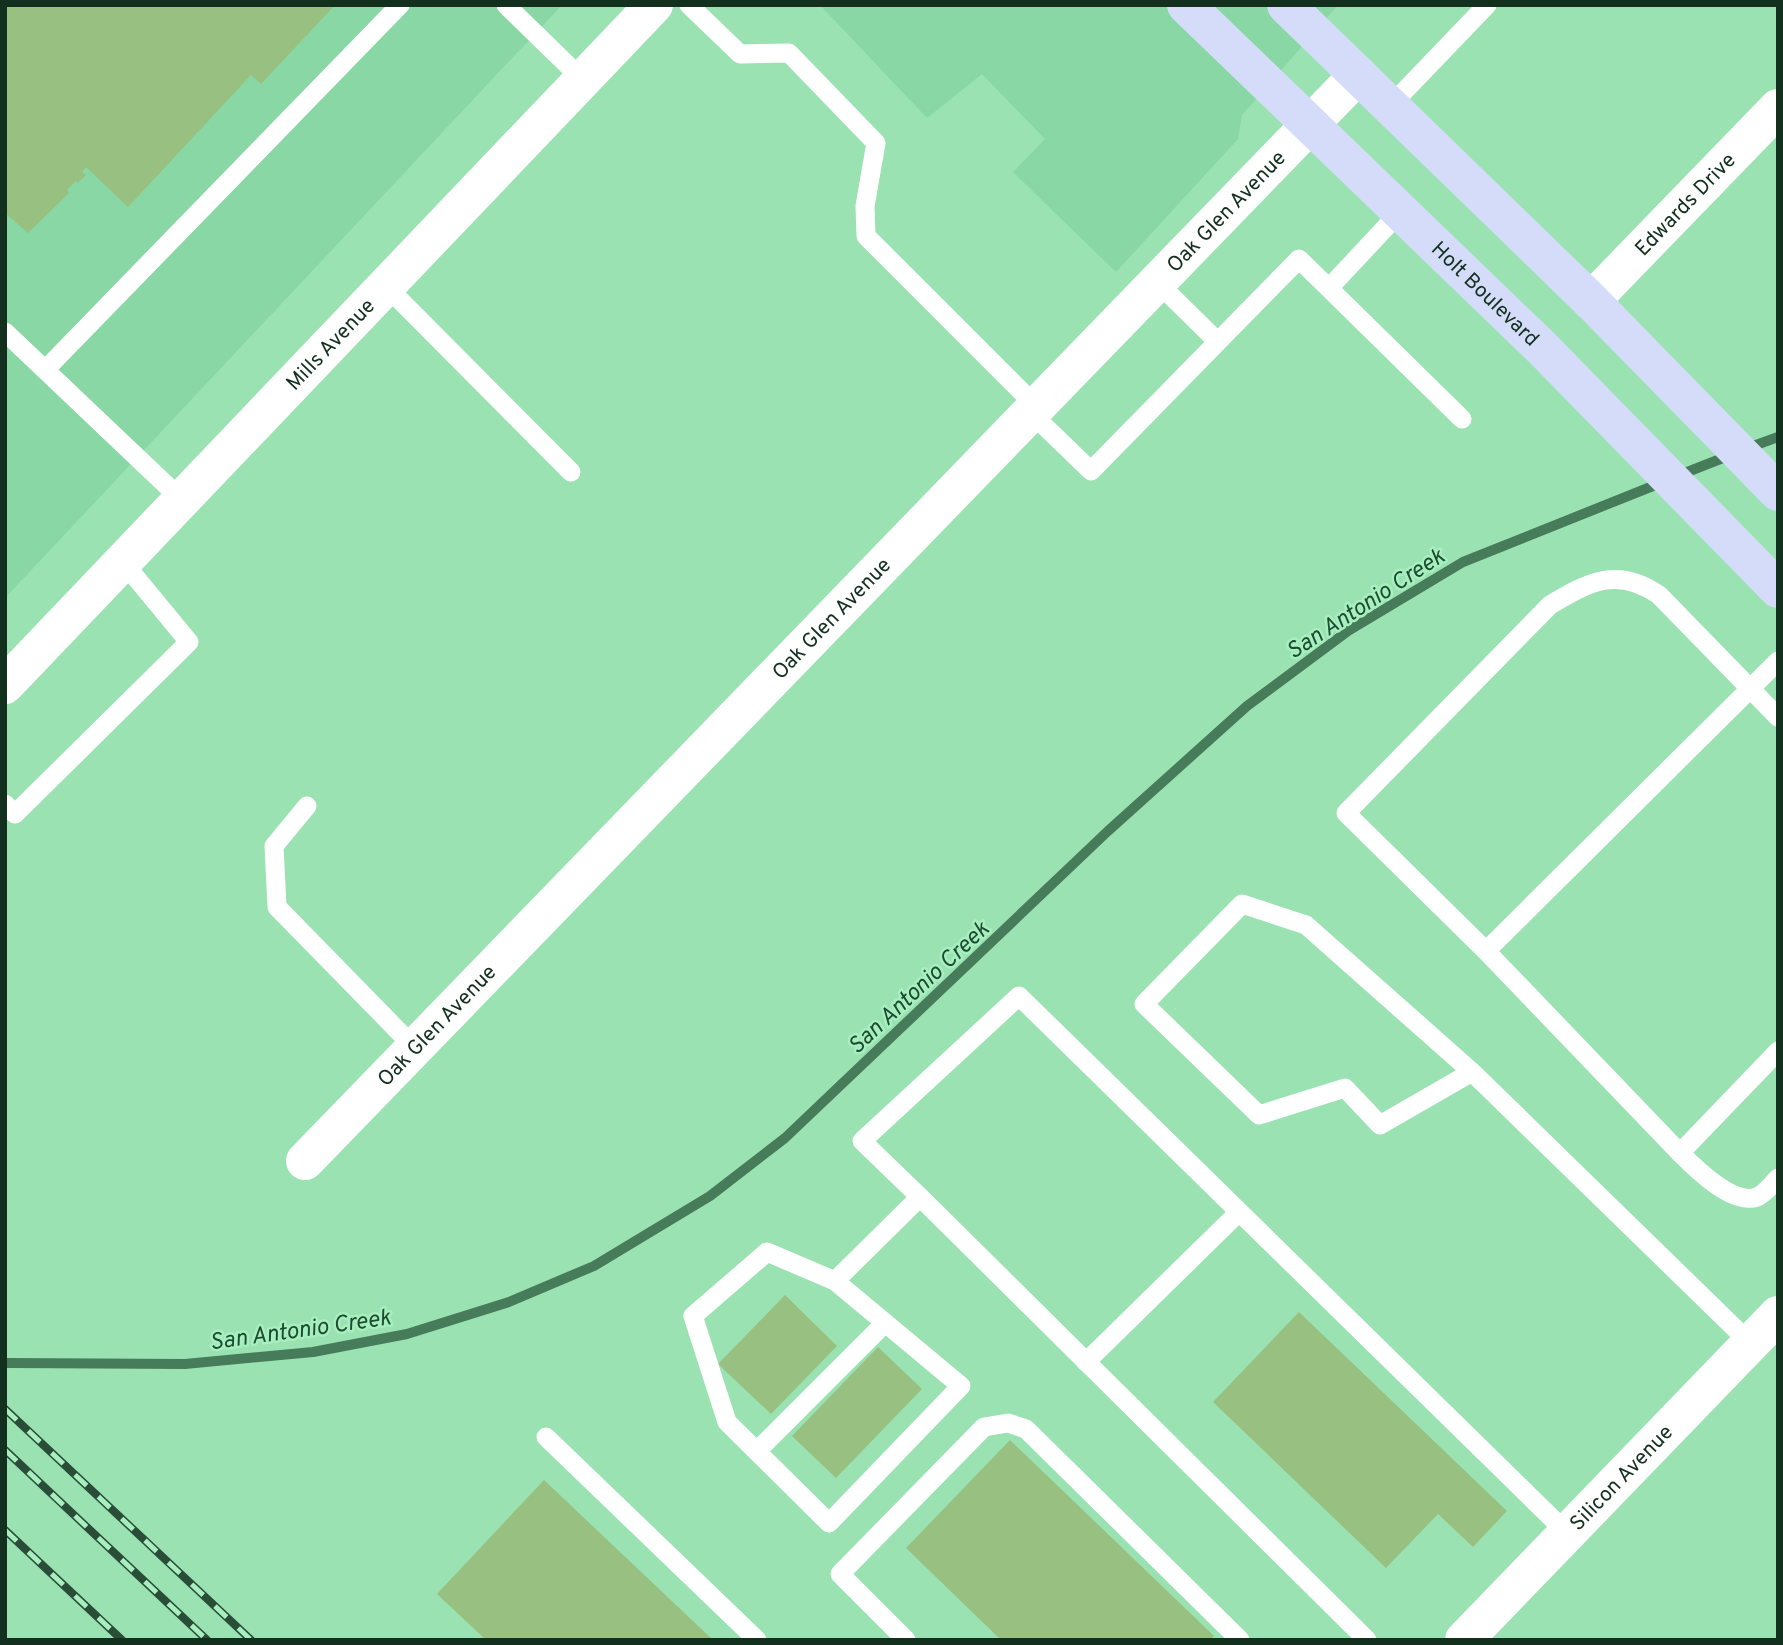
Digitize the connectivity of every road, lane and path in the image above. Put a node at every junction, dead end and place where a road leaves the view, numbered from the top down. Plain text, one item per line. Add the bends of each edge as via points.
1 (400, 5) edge
2 (654, 5) edge
3 (689, 5) edge
4 (1186, 5) edge
5 (1286, 5) edge
6 (1487, 5) edge
7 (511, 7) edge
8 (1358, 75) junction
9 (583, 80) junction
10 (1390, 106) junction
11 (1778, 108) edge
12 (1311, 125) junction
13 (1401, 211) junction
14 (1158, 283) junction
15 (386, 286) junction
16 (1329, 288) junction
17 (1591, 301) junction
18 (5, 332) edge
19 (1217, 341) junction
20 (45, 370) junction
21 (1035, 411) junction
22 (1462, 419) dead end
23 (571, 472) dead end
24 (1767, 481) edge
25 (182, 500) junction
26 (123, 562) junction
27 (1778, 589) edge
28 (1778, 661) edge
29 (5, 685) edge
30 (1750, 689) junction
31 (1778, 716) edge
32 (5, 803) edge
33 (307, 806) dead end
34 (1486, 951) junction
35 (416, 1049) junction
36 (1778, 1051) edge
37 (1472, 1072) junction
38 (1680, 1153) junction
39 (305, 1161) dead end
40 (1778, 1178) edge
41 (920, 1197) junction
42 (1239, 1212) junction
43 (835, 1281) junction
44 (1778, 1315) edge
45 (885, 1323) junction
46 (1750, 1343) junction
47 (1086, 1362) junction
48 (547, 1437) dead end
49 (757, 1451) junction
50 (1567, 1533) junction
51 (757, 1640) edge
52 (906, 1640) edge
53 (1240, 1640) edge
54 (1367, 1640) edge
55 (1464, 1640) edge

1 - 20 lane
2 - 9 street, Mills Avenue
3 - 21 lane via 740,54 789,53 876,143 865,206 866,236
4 - 12 main road, Holt Boulevard
5 - 8 main road
6 - 10 lane
7 - 9 lane
8 - 10 main road
8 - 12 street, Oak Glen Avenue
9 - 15 street, Mills Avenue
10 - 17 main road
11 - 17 street, Edwards Drive
12 - 13 main road, Holt Boulevard
12 - 14 street, Oak Glen Avenue
13 - 16 lane
13 - 27 main road, Holt Boulevard
14 - 19 lane
14 - 21 street, Oak Glen Avenue
15 - 23 lane
15 - 25 street, Mills Avenue
16 - 19 lane via 1299,259
16 - 22 lane
17 - 24 main road
18 - 20 lane
19 - 21 lane via 1091,471
20 - 25 lane
21 - 35 street, Oak Glen Avenue
25 - 26 street, Mills Avenue
26 - 29 street, Mills Avenue
26 - 32 lane via 189,642 15,814
28 - 30 lane
30 - 31 lane
30 - 34 lane
30 - 34 lane via 1644,585 1605,579 1550,605 1346,813
33 - 35 lane via 274,846 277,907
34 - 38 lane
35 - 39 street, Oak Glen Avenue
36 - 38 lane
37 - 37 lane via 1306,925 1242,904 1143,1004 1259,1115 1345,1088 1380,1125
37 - 46 lane
38 - 40 lane via 1707,1179 1744,1198 1760,1196
41 - 42 lane via 862,1141 1019,996
41 - 43 lane
41 - 47 lane
42 - 47 lane
42 - 50 lane
43 - 45 lane
43 - 49 lane via 767,1252 693,1316 727,1422
44 - 46 street, Silicon Avenue
45 - 49 lane
45 - 49 lane via 961,1386 829,1523
46 - 50 street, Silicon Avenue
47 - 54 lane
48 - 51 lane
50 - 55 street, Silicon Avenue
52 - 53 lane via 840,1574 984,1427 1008,1423 1026,1429

